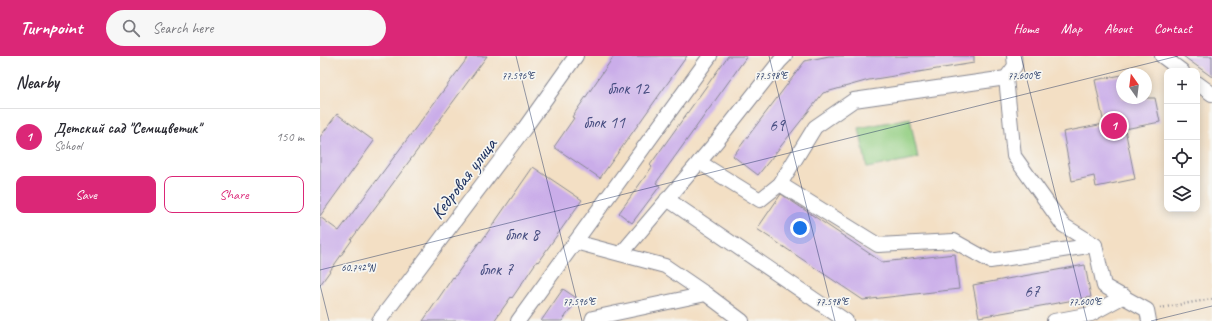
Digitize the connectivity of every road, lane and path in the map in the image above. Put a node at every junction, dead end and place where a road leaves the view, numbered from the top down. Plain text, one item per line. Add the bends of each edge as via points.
1 (576, 56) edge
2 (710, 56) edge
3 (785, 56) edge
4 (1014, 56) edge
5 (1162, 56) edge
6 (1178, 68) edge
7 (1006, 78) junction
8 (1200, 85) edge
9 (1212, 94) edge
10 (699, 162) junction
11 (780, 184) junction
12 (668, 199) junction
13 (575, 242) junction
14 (1095, 245) junction
15 (621, 254) junction
16 (706, 294) junction
17 (1124, 296) junction
18 (1212, 299) edge
19 (1148, 315) edge
20 (379, 321) edge
21 (518, 321) edge
22 (592, 321) edge
23 (742, 321) edge
24 (846, 321) edge
25 (1054, 321) edge

1 - 20 street, Кедровая улица
2 - 13 street
3 - 10 street
4 - 7 street via 1015,66
5 - 6 street
7 - 11 street via 854,100 815,127
7 - 14 street via 1014,156 1063,225
8 - 9 street
10 - 11 street via 760,200
10 - 12 street
11 - 14 street via 878,244 954,241 990,261
12 - 15 street
12 - 24 street
13 - 15 street
13 - 21 street
14 - 17 street via 1104,286
15 - 16 street via 665,266
16 - 22 street via 593,318
16 - 23 street
17 - 19 street
17 - 25 street via 1091,314
18 - 19 path

